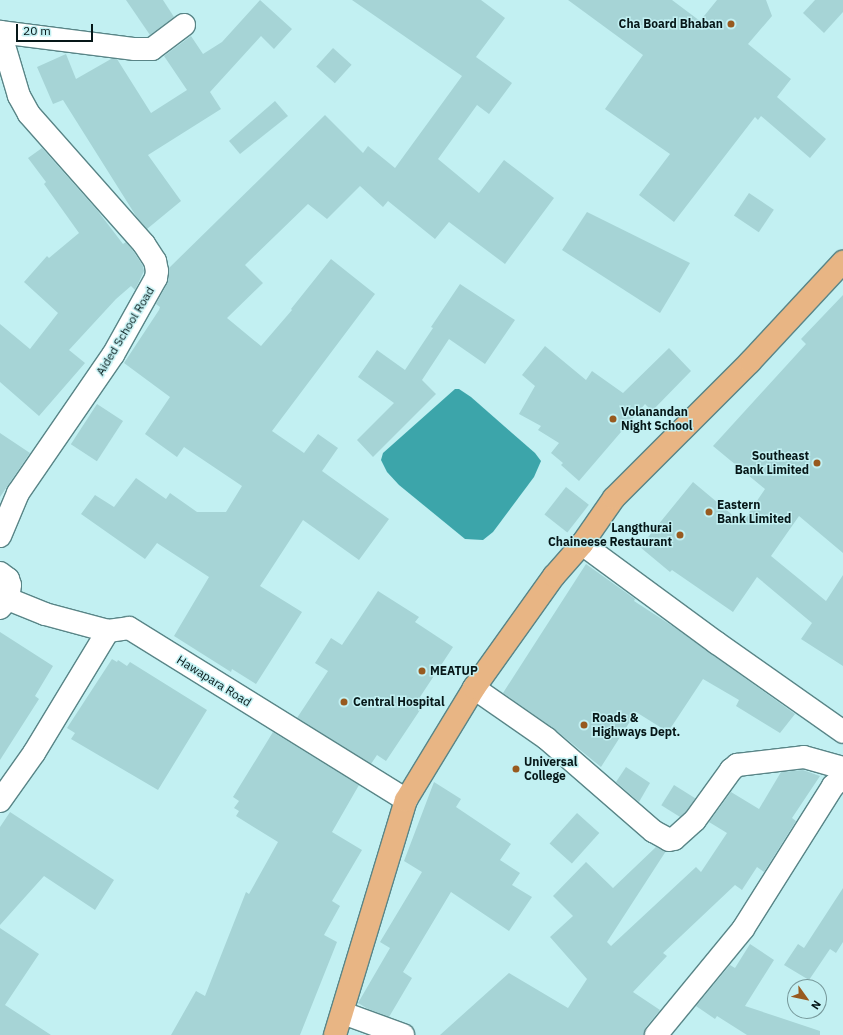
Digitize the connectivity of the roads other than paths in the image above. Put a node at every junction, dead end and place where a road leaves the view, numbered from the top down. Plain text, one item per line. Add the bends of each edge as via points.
1 (184, 25) dead end
2 (0, 32) edge
3 (843, 262) edge
4 (0, 536) edge
5 (582, 544) junction
6 (0, 572) edge
7 (4, 604) edge
8 (108, 631) junction
9 (474, 688) junction
10 (843, 732) edge
11 (843, 768) edge
12 (843, 777) edge
13 (406, 800) junction
14 (0, 801) edge
15 (343, 1013) junction
16 (335, 1035) edge
17 (403, 1035) edge
18 (656, 1035) edge

1 - 2 street via 152,49
2 - 4 street, Aided School Road via 19,96 29,114 144,244 155,261 157,270 156,278 113,354 18,493
3 - 5 main road via 750,362 614,498
5 - 9 main road via 554,576
5 - 10 street
6 - 7 street via 8,579 10,585
7 - 8 street, Hawapara Road
8 - 13 street, Hawapara Road via 128,628
8 - 14 street via 34,753
9 - 11 street via 546,738 669,840 674,839 695,820 730,770 737,765 804,757
9 - 13 main road
12 - 18 street via 833,786 743,929
13 - 15 main road
15 - 16 main road
15 - 17 street

